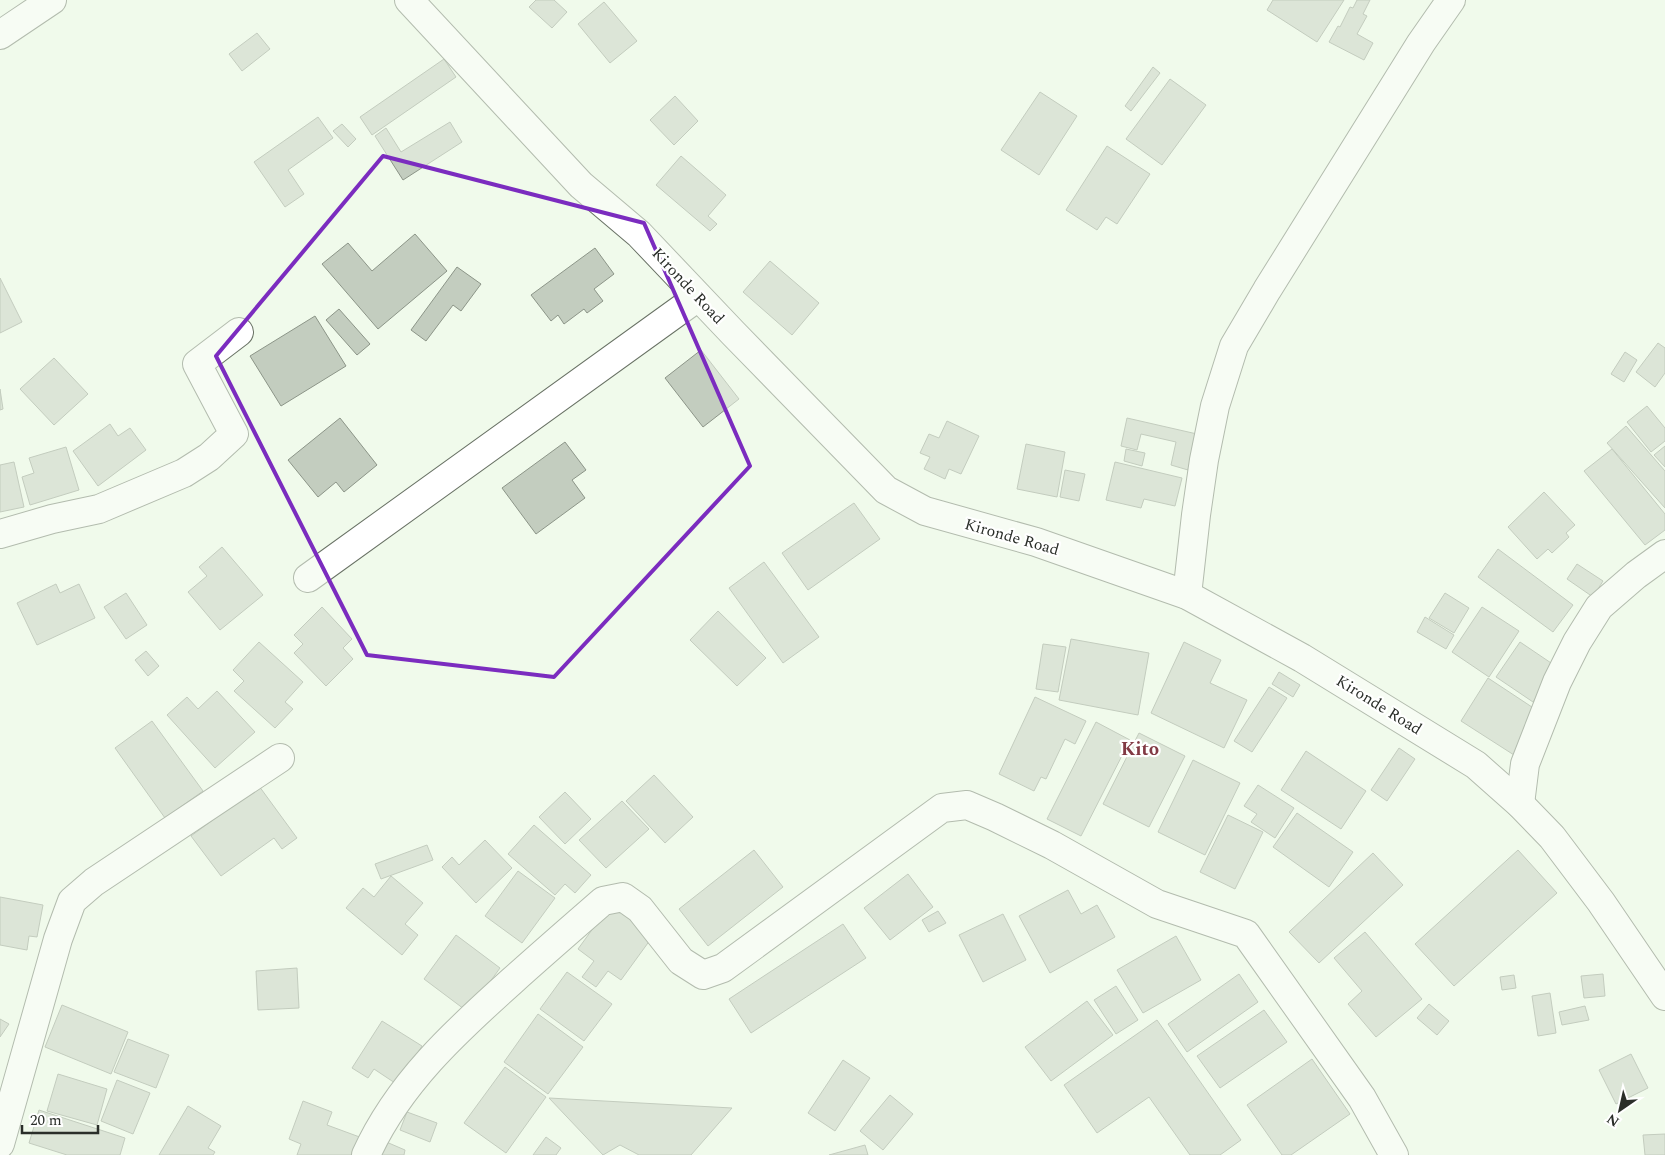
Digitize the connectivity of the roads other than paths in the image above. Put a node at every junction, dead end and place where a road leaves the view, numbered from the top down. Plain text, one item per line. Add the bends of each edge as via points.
1 (52, 0) edge
2 (409, 0) edge
3 (1451, 0) edge
4 (0, 35) edge
5 (698, 297) junction
6 (239, 332) dead end
7 (0, 534) edge
8 (1665, 554) edge
9 (308, 578) dead end
10 (1187, 595) junction
11 (280, 758) dead end
12 (1520, 804) junction
13 (1665, 996) edge
14 (0, 1145) edge
15 (20, 1155) edge
16 (366, 1155) edge
17 (1394, 1155) edge

1 - 4 street
2 - 5 street, Kironde Road via 574,178 639,234
3 - 10 street via 1421,43 1234,346 1215,406 1204,460
5 - 9 street
5 - 10 street, Kironde Road via 886,490 925,511 1036,542
6 - 7 street via 197,364 234,434 208,456 184,473 99,509
8 - 12 street via 1599,607 1577,642 1536,732 1525,764
10 - 12 street, Kironde Road via 1302,658 1476,765
11 - 14 street via 94,882 72,901
12 - 13 street, Kironde Road via 1552,837
14 - 15 street
16 - 17 street via 394,1104 426,1063 480,1010 603,901 623,897 640,909 681,962 703,975 723,968 942,808 968,805 1052,845 1157,904 1246,934 1362,1098

